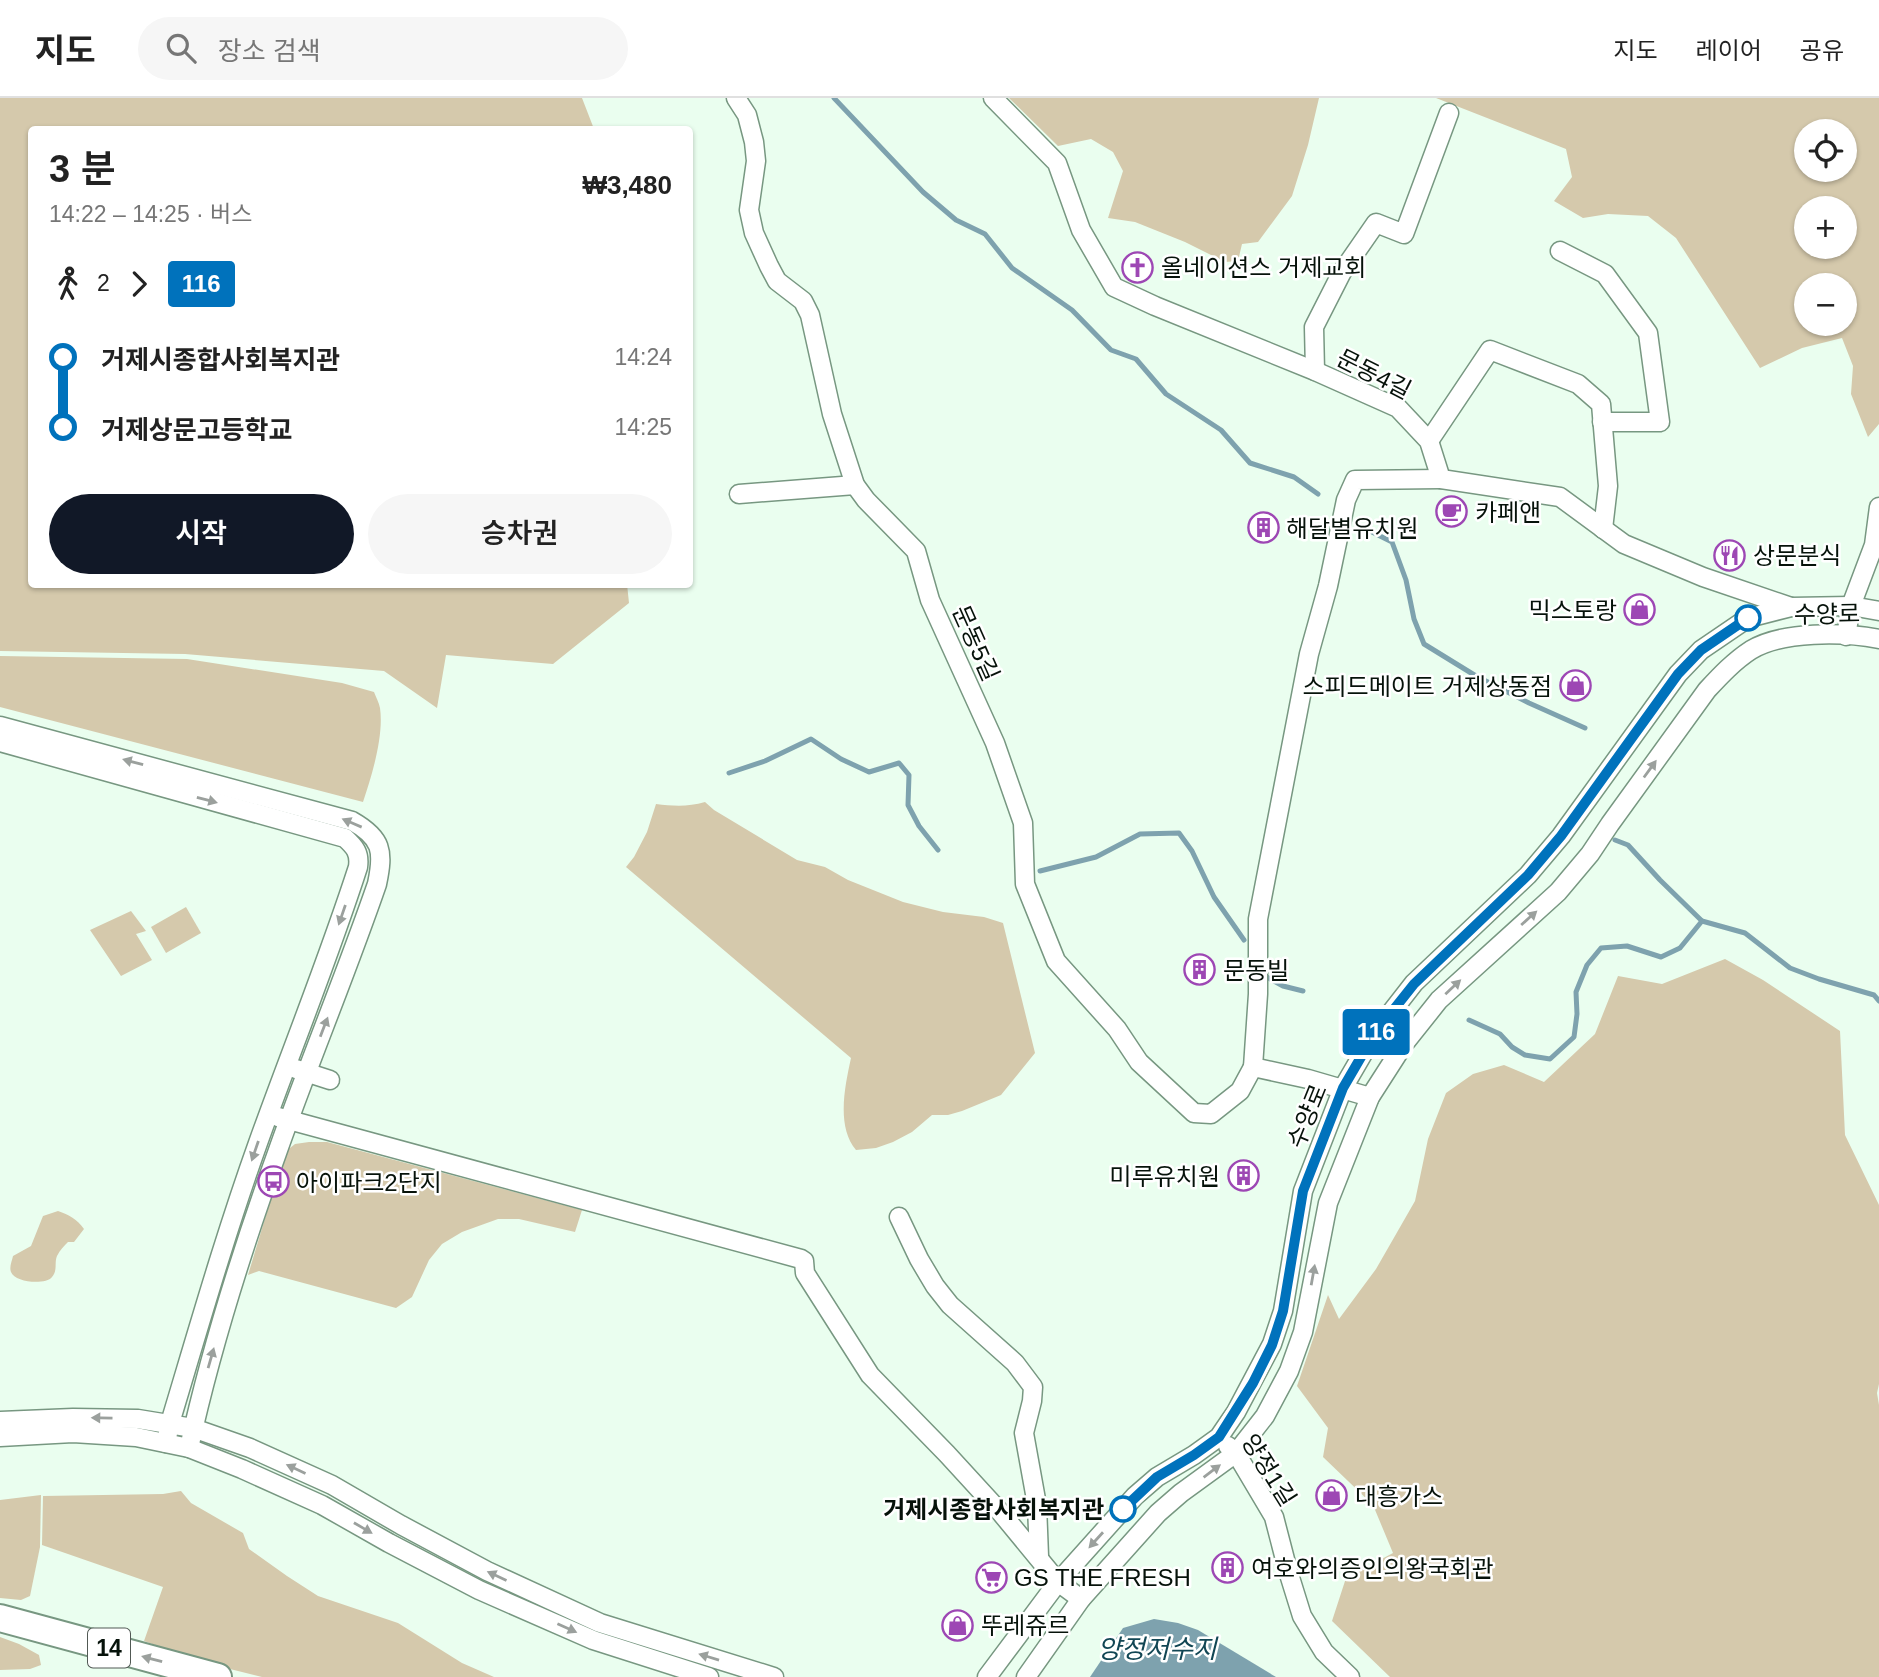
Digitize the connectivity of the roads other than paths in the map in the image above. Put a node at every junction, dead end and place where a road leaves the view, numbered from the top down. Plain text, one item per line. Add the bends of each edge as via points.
1 (736, 98) edge
2 (993, 98) edge
3 (1449, 113) dead end
4 (1560, 251) dead end
5 (1315, 371) junction
6 (1602, 422) junction
7 (1429, 441) junction
8 (1441, 479) junction
9 (855, 485) junction
10 (739, 494) dead end
11 (1879, 508) edge
12 (1603, 529) junction
13 (1851, 606) junction
14 (1791, 607) junction
15 (1879, 611) edge
16 (1846, 636) junction
17 (1879, 639) edge
18 (0, 726) edge
19 (0, 742) edge
20 (286, 1065) junction
21 (1253, 1067) junction
22 (307, 1073) junction
23 (330, 1080) dead end
24 (1343, 1088) junction
25 (1370, 1097) junction
26 (268, 1114) junction
27 (289, 1120) junction
28 (899, 1217) dead end
29 (202, 1388) junction
30 (0, 1421) edge
31 (170, 1423) junction
32 (193, 1428) junction
33 (0, 1437) edge
34 (1219, 1437) junction
35 (235, 1442) junction
36 (166, 1443) junction
37 (189, 1448) junction
38 (1236, 1453) junction
39 (1039, 1556) junction
40 (1058, 1582) junction
41 (1081, 1600) junction
42 (0, 1618) edge
43 (218, 1677) edge
44 (709, 1677) edge
45 (774, 1677) edge
46 (987, 1677) edge
47 (1026, 1677) edge
48 (1350, 1677) edge

1 - 9 street, 문동5길 via 747,115 754,142 749,210 754,233 777,281 803,301 810,316 832,414
2 - 5 street, 문동4길 via 1057,163 1081,230 1114,287
3 - 5 street via 1404,234 1376,223 1342,272 1314,327
4 - 6 street via 1605,274 1648,333 1660,422
5 - 7 street, 문동4길 via 1398,408
6 - 7 street via 1601,404 1578,384 1490,350
6 - 12 street via 1608,486
7 - 8 street, 문동4길
8 - 12 street via 1560,497
8 - 21 street via 1355,480 1346,500 1309,654 1258,919
9 - 10 street
9 - 21 street, 문동5길 via 916,551 930,600 995,743 1023,823 1025,884 1056,961 1117,1029 1139,1062 1194,1113 1210,1114 1240,1091
11 - 13 street via 1874,545
12 - 14 street via 1635,549
13 - 14 street, 수양로
13 - 15 street, 수양로
13 - 16 street
14 - 24 street, 수양로 via 1748,618 1701,650 1678,674 1545,856 1414,984 1375,1033
16 - 17 street, 수양로
25 -> 16 street, 수양로 via 1439,1000 1558,892 1590,854 1706,690 1723,673 1752,650 1778,640 1805,634
22 -> 18 street via 377,884 382,863 370,831 352,821
19 -> 20 street via 345,838 352,844 358,867
20 - 22 street
20 - 26 street
21 - 24 street
22 - 23 street
22 - 27 street
24 - 25 street
24 - 34 street, 수양로 via 1303,1191 1283,1311 1272,1345
38 -> 25 street, 수양로 via 1265,1416 1289,1371 1303,1332 1328,1203
26 - 27 street
26 -> 31 street
29 -> 27 street
27 - 39 street via 801,1259 805,1273 870,1375
28 - 39 street via 935,1286 1015,1363 1033,1387 1024,1433 1037,1505
29 - 32 street
29 - 35 street via 213,1424
31 -> 30 street via 72,1418
31 - 32 street
31 - 36 street
32 - 35 street
32 - 37 street
33 - 36 street via 73,1433
34 - 38 street, 양정1길
34 -> 40 street, 수양로 via 1135,1496
45 -> 35 street via 600,1623 487,1571 332,1486
36 - 37 street
37 -> 44 street via 322,1505 479,1590 593,1640
41 -> 38 street, 수양로 via 1158,1513
38 - 48 street, 양정1길 via 1274,1517 1302,1616 1324,1652
39 - 40 street
40 - 41 street
40 - 46 street, 수양로
41 - 47 street, 수양로
43 -> 42 highway, 14

